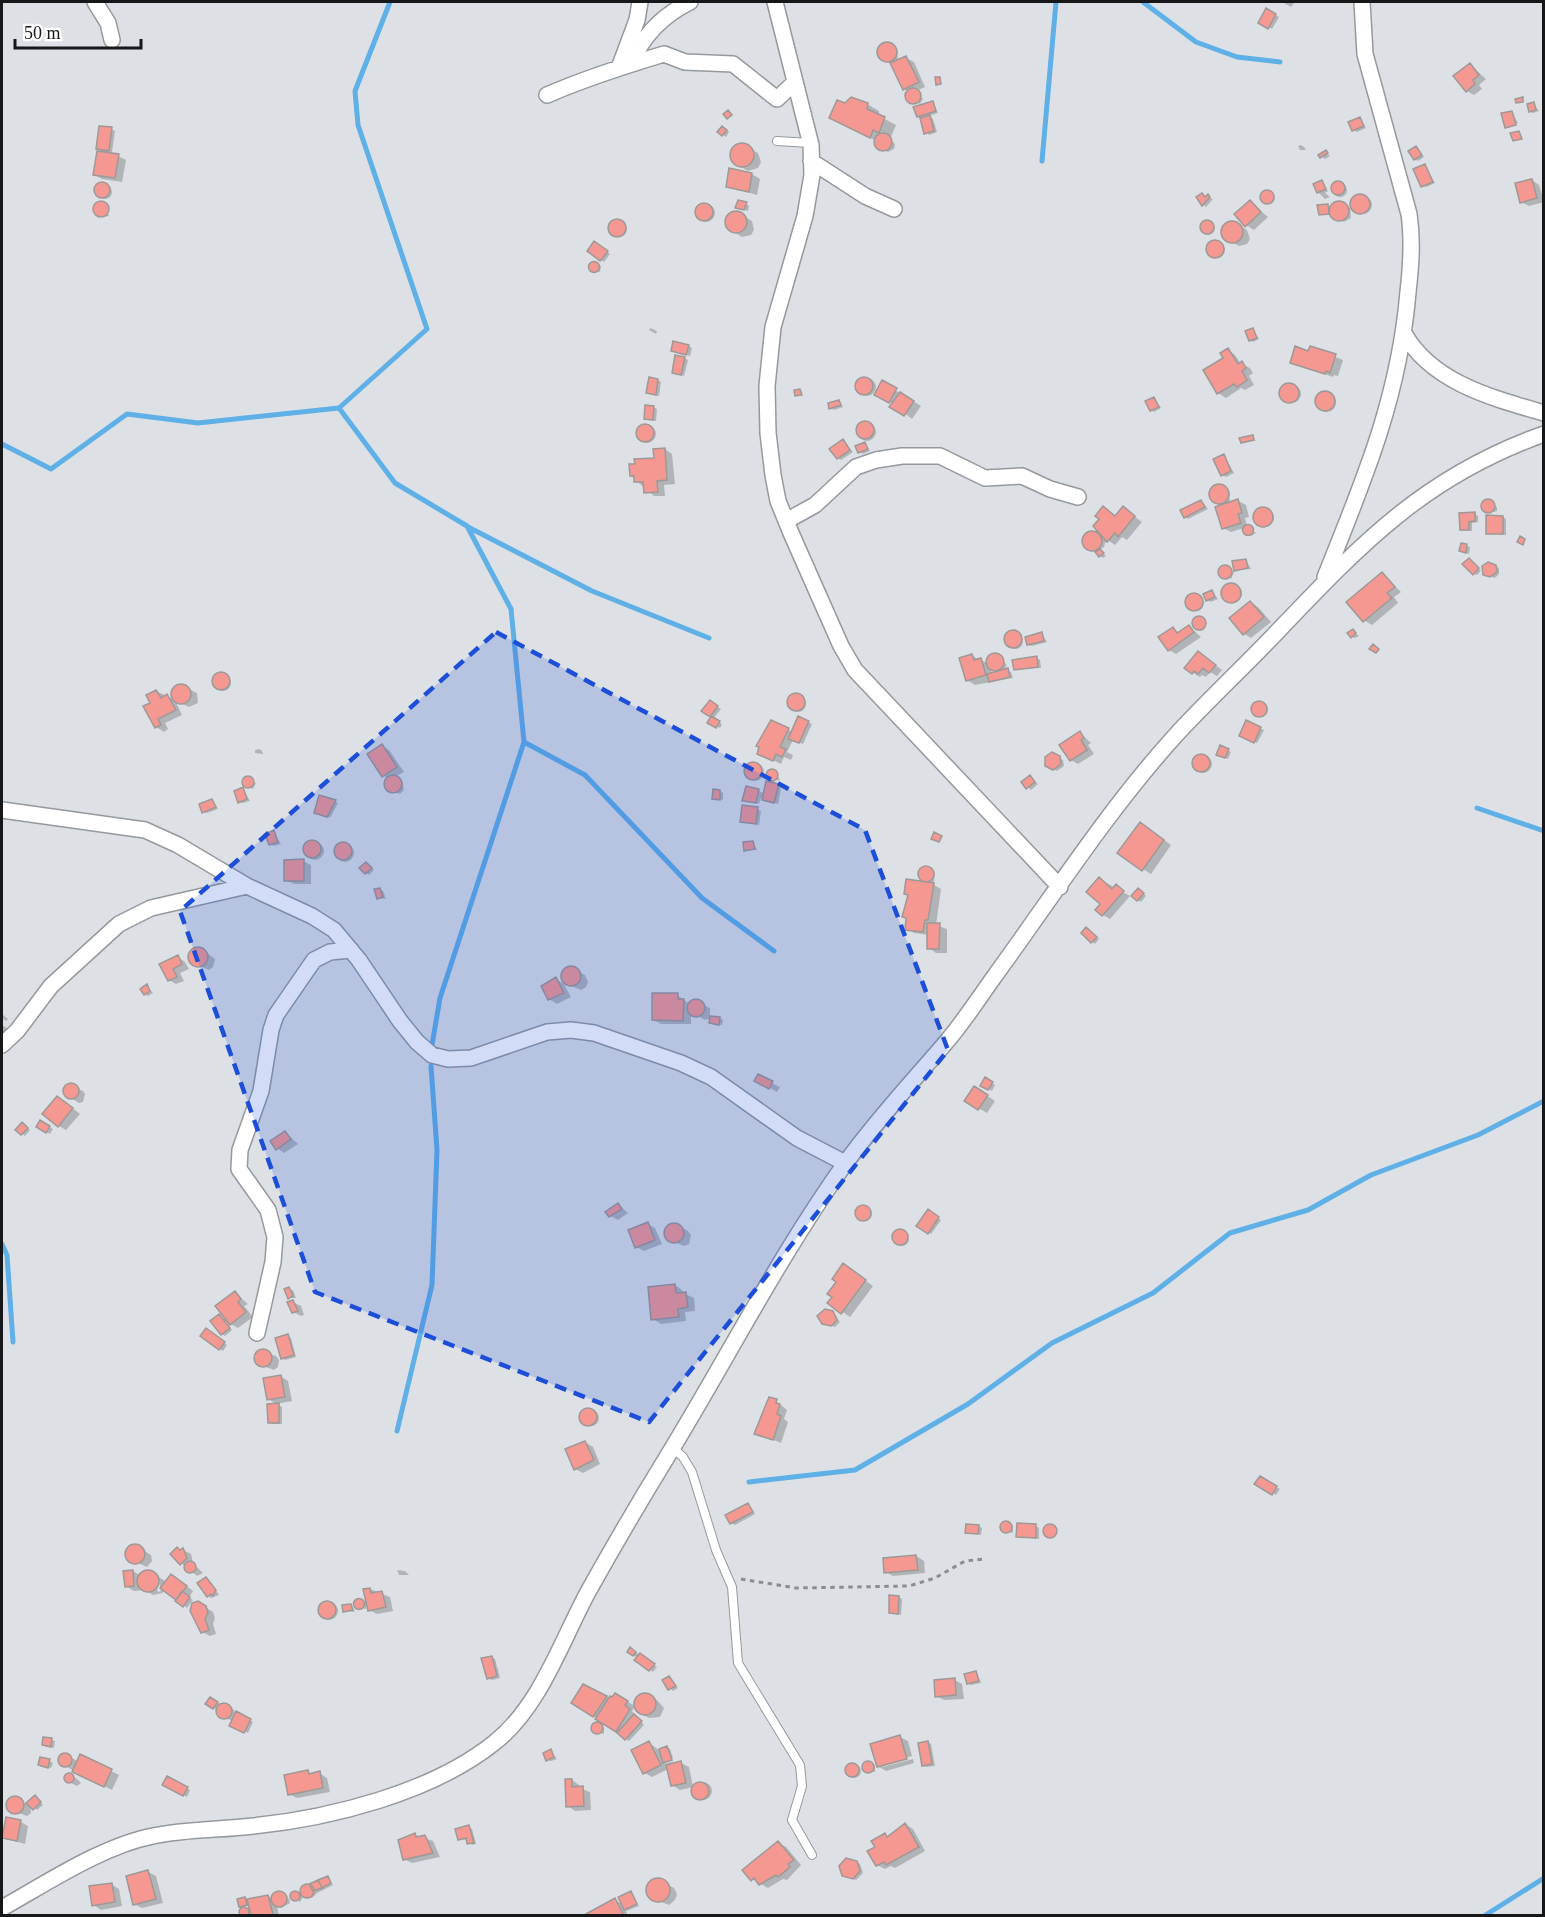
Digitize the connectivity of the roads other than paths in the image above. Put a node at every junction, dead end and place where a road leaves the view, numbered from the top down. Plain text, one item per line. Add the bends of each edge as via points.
1 (95, 2) edge
2 (640, 2) edge
3 (690, 2) edge
4 (776, 2) edge
5 (1362, 2) edge
6 (112, 40) dead end
7 (625, 66) junction
8 (795, 82) junction
9 (547, 95) dead end
10 (777, 99) junction
11 (804, 119) junction
12 (777, 141) dead end
13 (810, 142) junction
14 (811, 161) junction
15 (894, 209) dead end
16 (1404, 333) junction
17 (1544, 412) edge
18 (1544, 434) edge
19 (1078, 497) dead end
20 (786, 521) junction
21 (1322, 583) junction
22 (2, 810) edge
23 (247, 886) junction
24 (1060, 887) junction
25 (351, 950) junction
26 (2, 1045) edge
27 (845, 1164) junction
28 (257, 1333) dead end
29 (673, 1448) junction
30 (812, 1855) dead end
31 (2, 1908) edge

1 - 6 street via 108,23
2 - 7 street
3 - 7 street via 654,27
4 - 8 street
5 - 16 street via 1365,54 1413,235
7 - 9 street
7 - 10 street via 664,54 685,62 733,64
8 - 10 street
8 - 11 street
10 - 11 street via 774,101 790,107
11 - 13 street
12 - 13 lane
13 - 14 street
14 - 15 street via 865,196
14 - 20 street via 805,216 773,327 767,387 773,475
16 - 17 street via 1413,350 1442,374
16 - 21 street via 1387,415
18 - 21 street via 1506,447 1410,504
19 - 20 street via 1022,476 986,478 940,456 902,456 856,467 815,505
20 - 24 street via 855,670
21 - 24 street via 1177,734 1127,793
22 - 23 street via 145,830
23 - 25 street via 327,925
23 - 26 street via 151,908 118,924 51,986 17,1032
24 - 27 street via 952,1035
25 - 27 street via 400,1021 432,1055 471,1058 547,1032 594,1033 711,1077 796,1138
25 - 28 street via 330,952 314,960 276,1015 261,1091 240,1150 239,1169 267,1210 275,1237
27 - 29 street via 788,1250
29 - 30 lane via 692,1472 732,1587 738,1663 800,1765 802,1786 792,1820
29 - 31 street via 589,1591 544,1678 496,1742 400,1793 319,1815 256,1826 151,1836 118,1846

